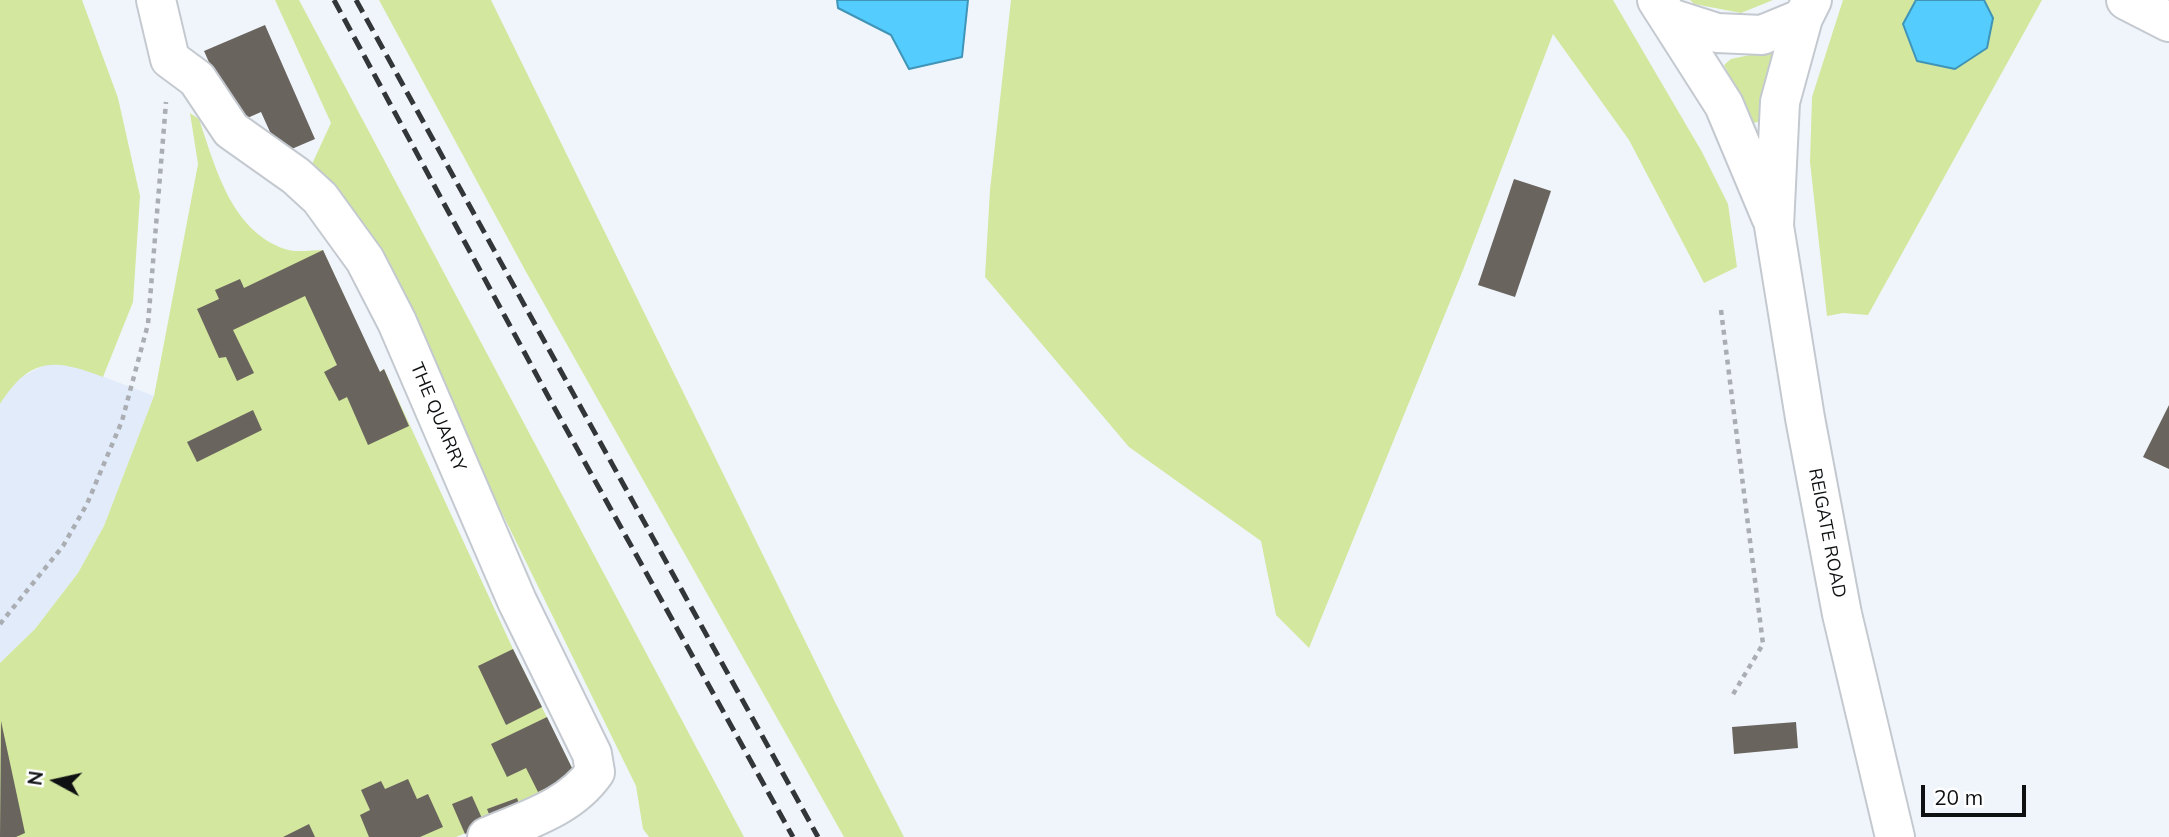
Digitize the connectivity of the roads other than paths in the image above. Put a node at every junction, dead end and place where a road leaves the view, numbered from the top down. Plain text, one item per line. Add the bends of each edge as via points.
1 (156, 0) edge
2 (2126, 0) edge
3 (1663, 9) edge
4 (1808, 9) edge
5 (2169, 22) edge
6 (1774, 226) junction
7 (487, 837) edge
8 (1895, 837) edge

1 - 7 main road, THE QUARRY via 170,59 197,79 231,130 320,198 365,260 397,322 517,601 593,754 595,772 582,790 560,805
2 - 5 main road
3 - 4 main road via 1717,33 1762,35
3 - 6 main road, REIGATE ROAD via 1724,105
4 - 6 main road, REIGATE ROAD via 1780,102
6 - 8 main road, REIGATE ROAD via 1842,614

